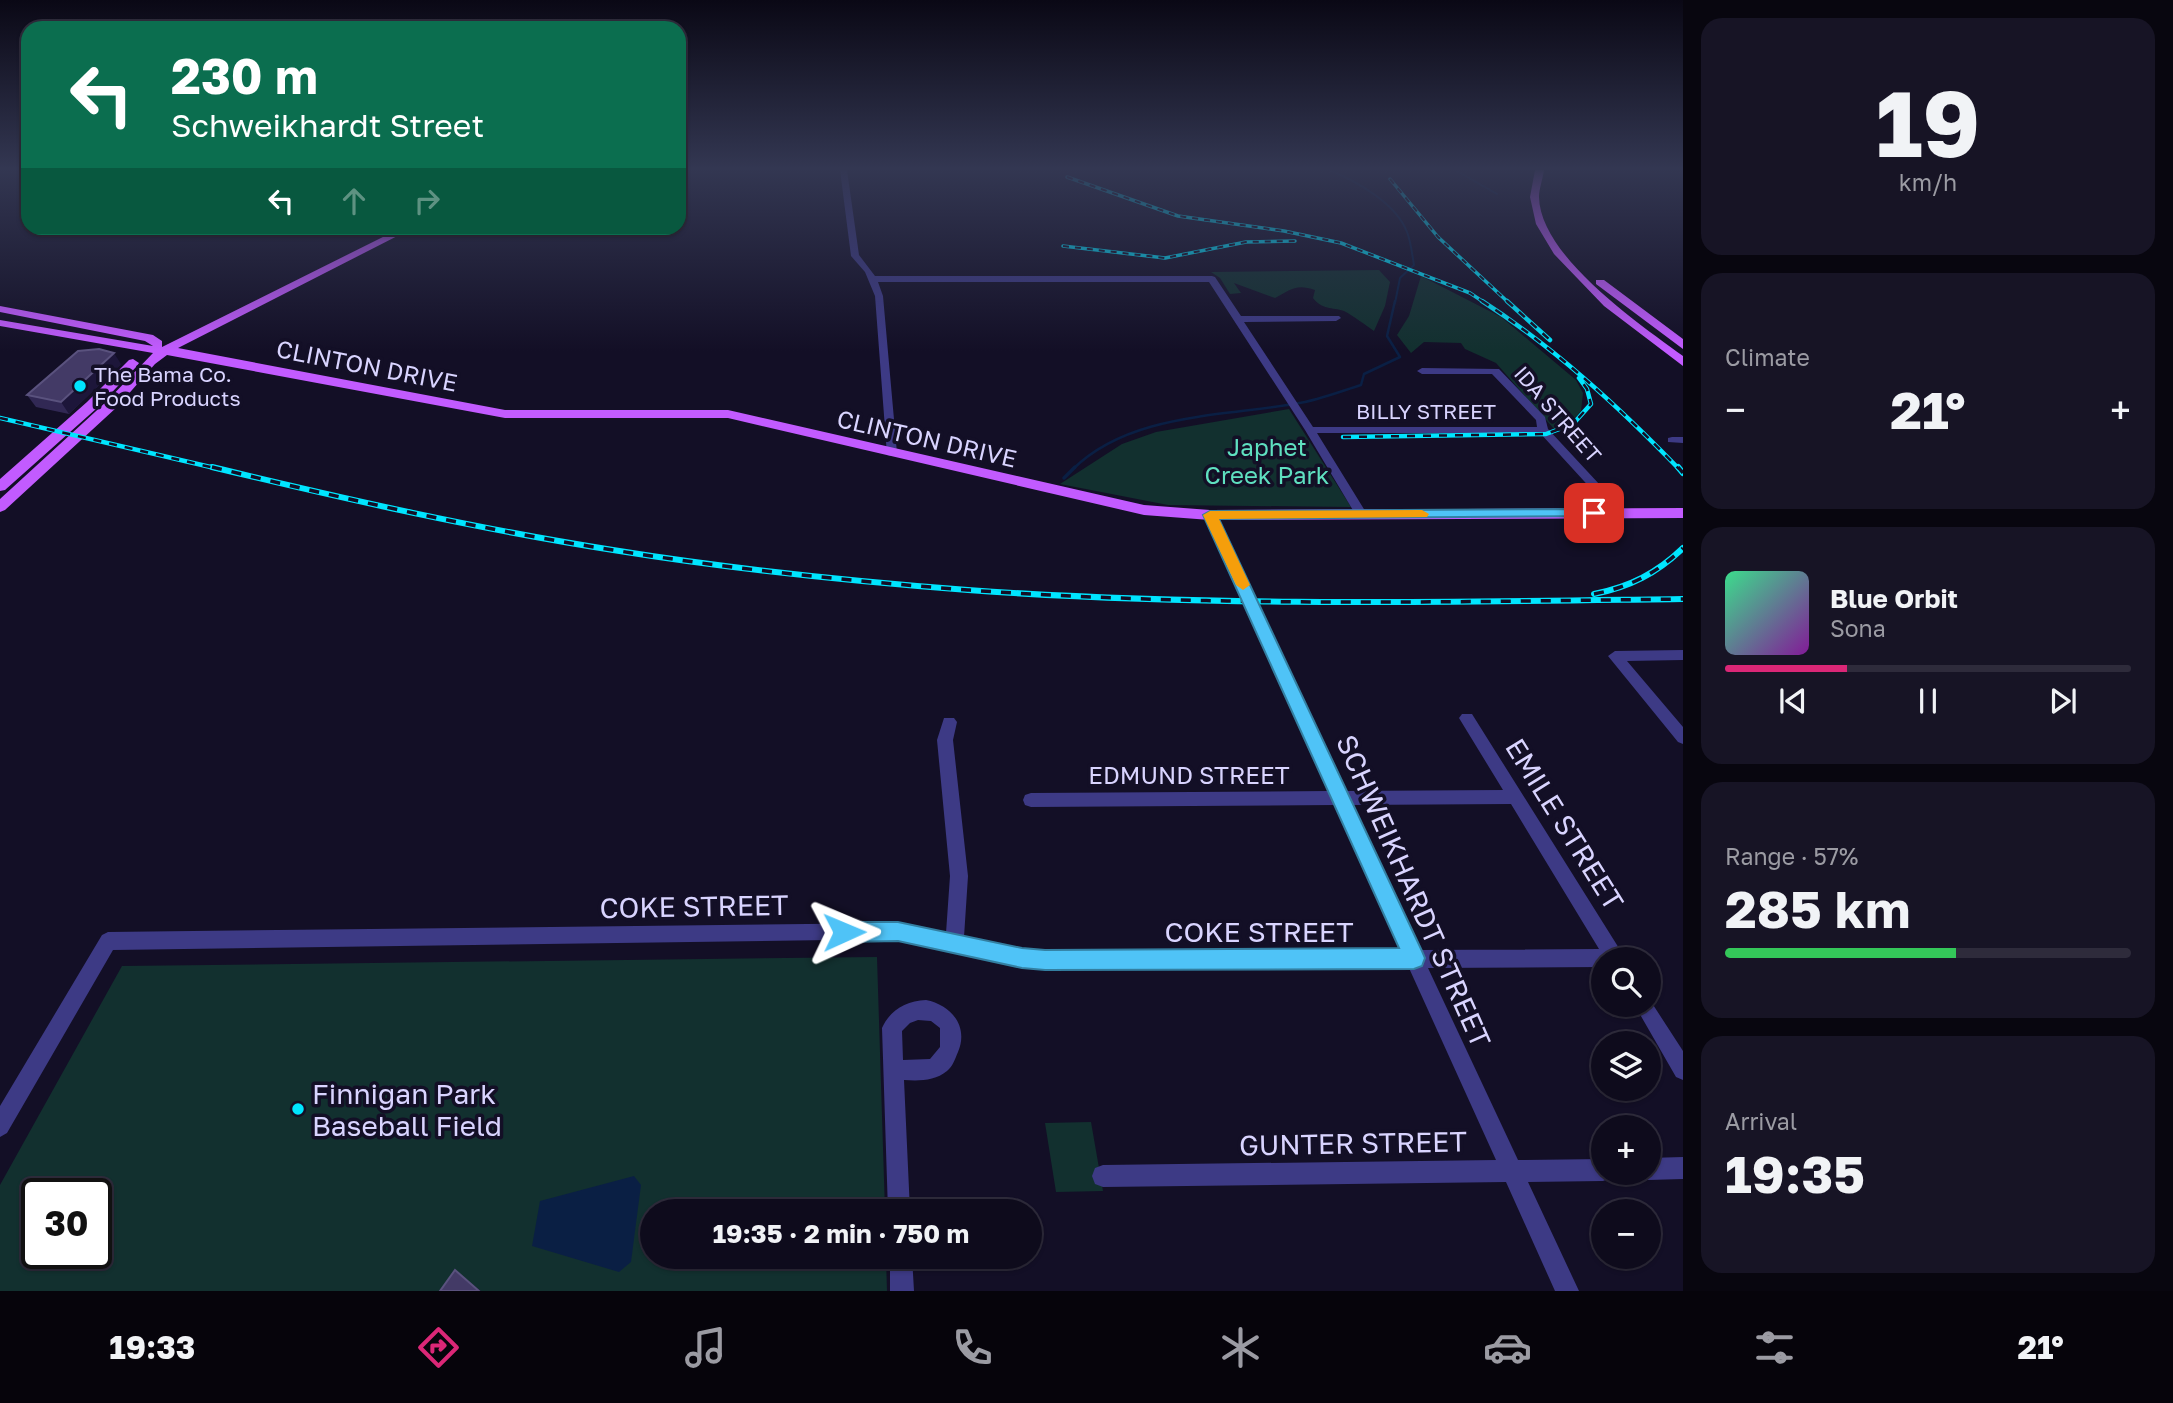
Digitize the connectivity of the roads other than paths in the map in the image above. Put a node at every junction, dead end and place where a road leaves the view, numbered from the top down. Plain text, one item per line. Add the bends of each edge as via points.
1 (851, 230) edge
2 (1545, 230) edge
3 (1555, 230) edge
4 (382, 235) edge
5 (392, 235) edge
6 (342, 256) junction
7 (874, 279) junction
8 (0, 309) edge
9 (1336, 318) dead end
10 (1239, 319) junction
11 (0, 323) edge
12 (1683, 345) edge
13 (157, 347) junction
14 (1683, 362) edge
15 (1422, 371) dead end
16 (1308, 427) junction
17 (1543, 430) junction
18 (891, 453) junction
19 (0, 487) edge
20 (0, 507) edge
21 (1620, 513) junction
22 (1683, 513) edge
23 (1361, 514) junction
24 (1210, 515) junction
25 (1683, 655) edge
26 (1466, 718) dead end
27 (949, 722) dead end
28 (1683, 738) edge
29 (1516, 797) junction
30 (1342, 798) junction
31 (1031, 800) dead end
32 (954, 942) junction
33 (1607, 947) edge
34 (1414, 958) junction
35 (1591, 958) edge
36 (1651, 1017) edge
37 (894, 1070) dead end
38 (1683, 1070) edge
39 (0, 1126) edge
40 (1683, 1168) edge
41 (1661, 1169) edge
42 (1591, 1170) edge
43 (1509, 1171) junction
44 (1103, 1176) dead end
45 (899, 1199) edge
46 (901, 1269) edge
47 (902, 1291) edge
48 (1566, 1291) edge

1 - 7 street via 855,256
2 - 14 main road via 1571,268
3 - 12 main road via 1590,274
4 - 6 main road
5 - 6 main road
6 - 13 main road
7 - 10 street via 1212,279
7 - 18 street via 880,296
8 - 13 main road, CLINTON DRIVE via 149,338
9 - 10 street
10 - 16 street
11 - 13 main road, CLINTON DRIVE
13 - 18 main road, CLINTON DRIVE via 505,414 727,414
13 - 19 main road
13 - 20 main road via 151,361 95,420
15 - 17 street, IDA STREET via 1495,371 1541,419
16 - 17 street, BILLY STREET
16 - 23 street
17 - 21 street, IDA STREET
18 - 24 main road, CLINTON DRIVE via 1144,510
21 - 22 main road, CLINTON DRIVE
21 - 23 main road, CLINTON DRIVE
23 - 24 main road, CLINTON DRIVE
24 - 30 street, SCHWEIKHARDT STREET
25 - 28 street via 1615,656
26 - 29 street, EMILE STREET
27 - 32 street via 945,740 960,876
29 - 30 street, EDMUND STREET
29 - 33 street, EMILE STREET
30 - 31 street, EDMUND STREET
30 - 34 street, SCHWEIKHARDT STREET
32 - 34 street, COKE STREET via 1045,960
32 - 39 street, COKE STREET via 898,931 108,941
34 - 35 street, COKE STREET
34 - 43 street, SCHWEIKHARDT STREET
36 - 38 street
37 - 45 street
40 - 41 street
42 - 43 street, GUNTER STREET
43 - 44 street, GUNTER STREET
43 - 48 street, SCHWEIKHARDT STREET
46 - 47 street

